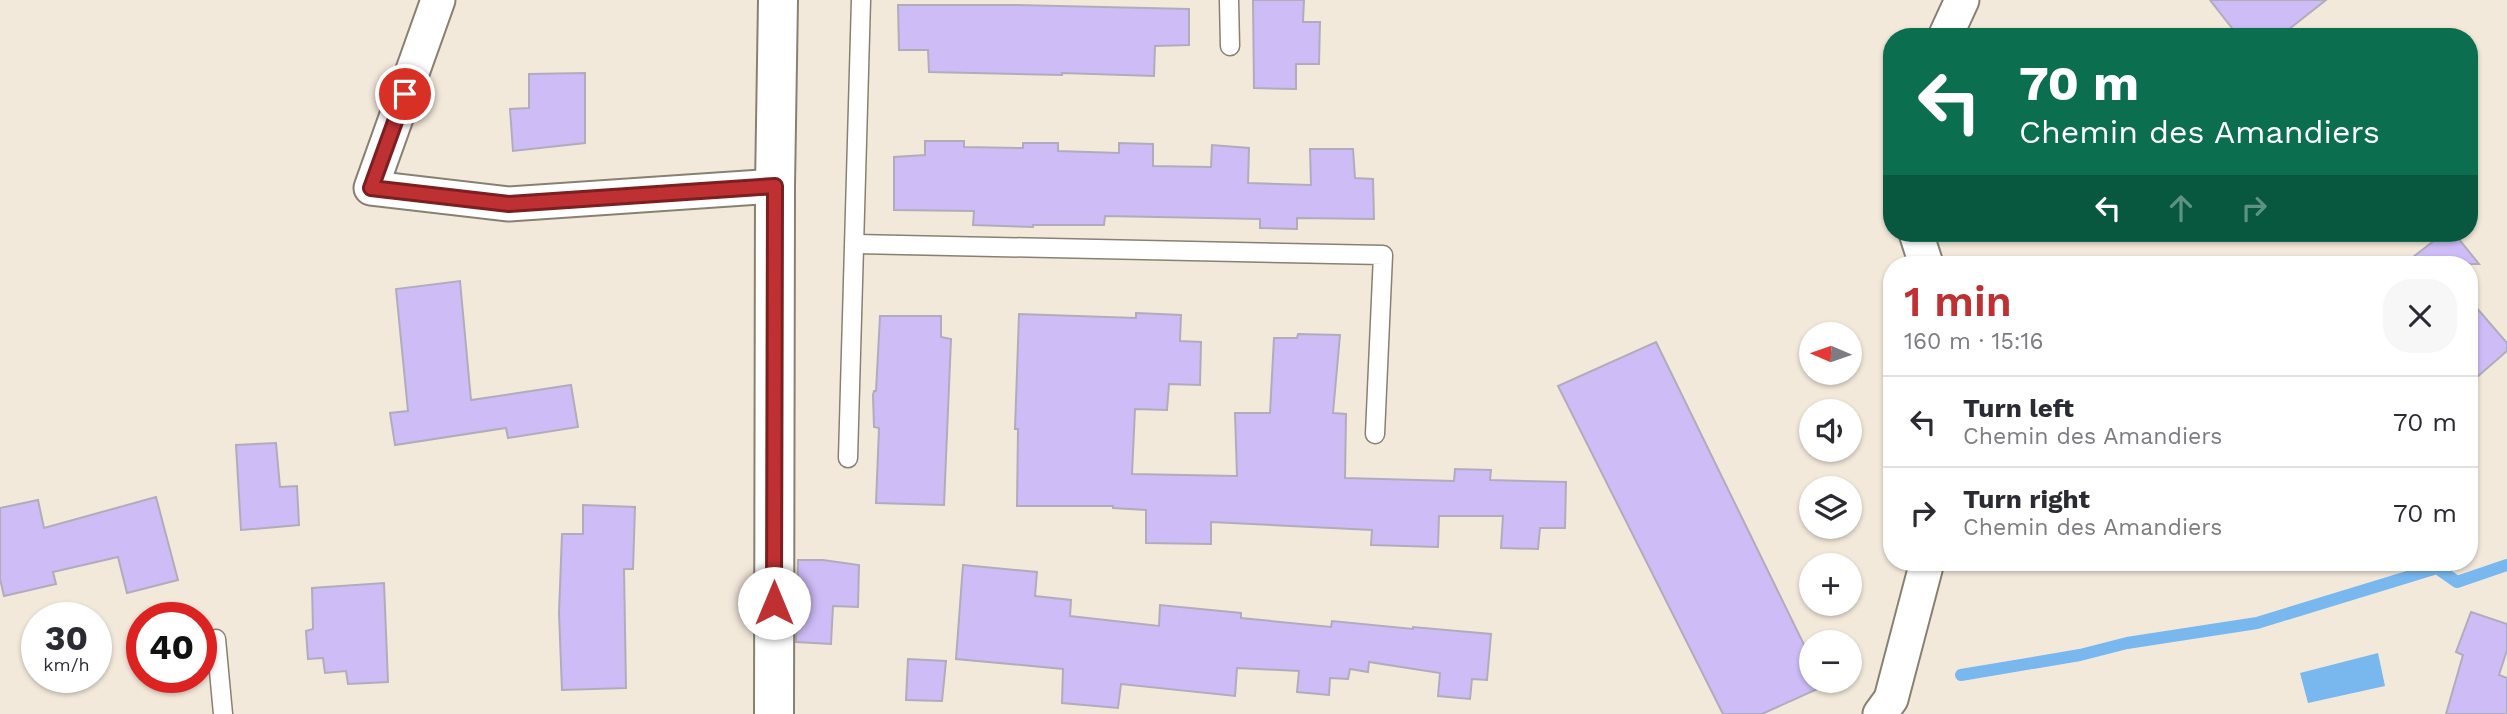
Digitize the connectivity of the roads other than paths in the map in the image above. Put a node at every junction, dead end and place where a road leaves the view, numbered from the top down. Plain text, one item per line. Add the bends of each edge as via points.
1 (439, 0) edge
2 (778, 0) edge
3 (861, 0) edge
4 (1229, 0) edge
5 (1962, 0) edge
6 (1949, 28) edge
7 (1230, 46) dead end
8 (775, 186) junction
9 (855, 244) junction
10 (1375, 434) dead end
11 (848, 458) dead end
12 (1925, 571) edge
13 (217, 650) edge
14 (223, 714) edge
15 (774, 714) edge
16 (1880, 714) edge

1 - 8 street via 371,188 509,204
2 - 8 street
3 - 9 lane
4 - 7 lane
5 - 6 street
8 - 15 street
9 - 10 lane via 1383,255
9 - 11 lane
12 - 16 street via 1891,699
13 - 14 lane

